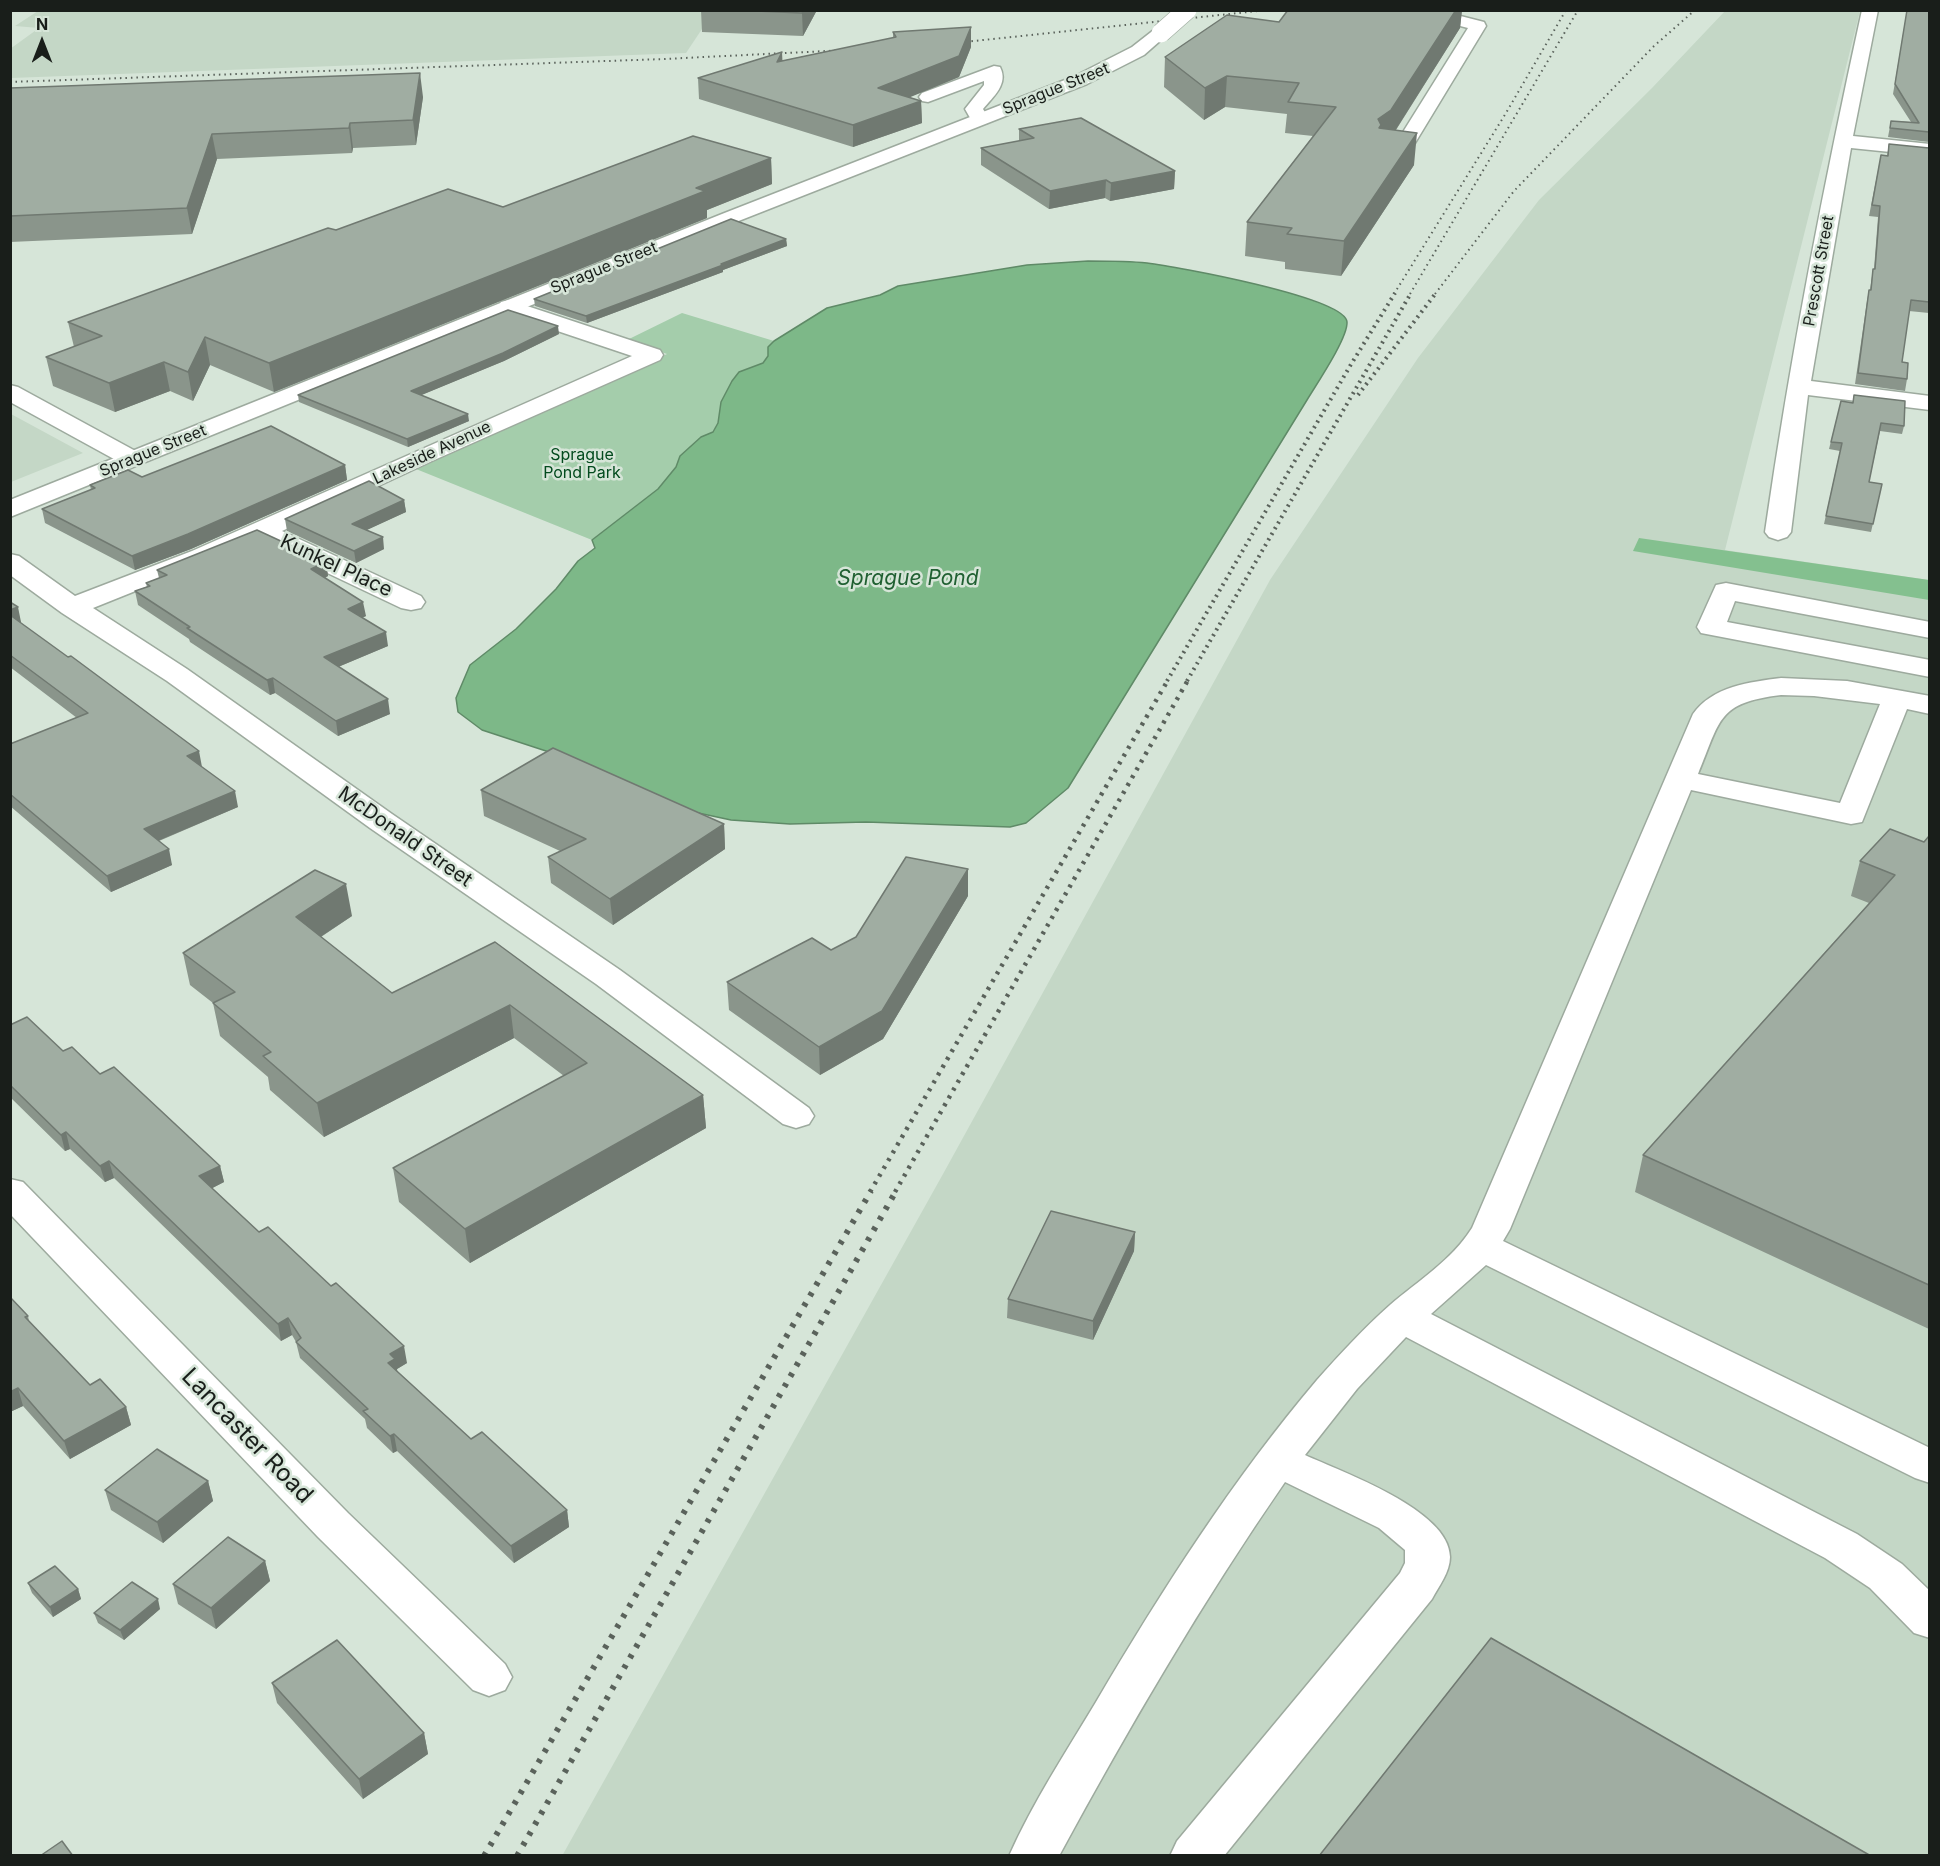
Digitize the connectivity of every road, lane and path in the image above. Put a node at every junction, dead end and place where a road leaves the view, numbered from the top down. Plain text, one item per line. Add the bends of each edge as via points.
1 (1187, 10) edge
2 (1870, 10) edge
3 (1395, 21) edge
4 (928, 97) edge
5 (980, 119) junction
6 (1843, 141) junction
7 (1929, 150) edge
8 (1387, 152) edge
9 (509, 307) junction
10 (1799, 387) junction
11 (10, 392) edge
12 (1929, 403) edge
13 (132, 459) junction
14 (10, 509) edge
15 (261, 531) junction
16 (1778, 532) dead end
17 (10, 562) edge
18 (411, 602) dead end
19 (72, 607) junction
20 (1929, 630) edge
21 (1929, 669) edge
22 (1897, 698) junction
23 (1929, 705) edge
24 (1681, 779) junction
25 (796, 1116) dead end
26 (19, 1214) edge
27 (1481, 1247) junction
28 (1402, 1317) junction
29 (1278, 1460) junction
30 (1929, 1467) edge
31 (1929, 1620) edge
32 (489, 1677) dead end
33 (1033, 1856) edge
34 (1194, 1856) edge

1 - 5 street, Sprague Street, bridge via 1138,51 1099,73
2 - 6 street, Prescott Street
3 - 8 street via 1440,16 1478,26 1405,144
4 - 5 street via 994,71 993,86 974,109
5 - 9 street, Sprague Street
6 - 7 street
6 - 10 street, Prescott Street
9 - 13 street, Sprague Street
9 - 15 street, Lakeside Avenue via 652,355
10 - 12 street
10 - 16 street, Prescott Street
11 - 13 street
13 - 14 street, Sprague Street
15 - 18 street, Kunkel Place
15 - 19 street, Lakeside Avenue
17 - 19 street, McDonald Street
19 - 25 street, McDonald Street via 177,675 608,977
20 - 21 street via 1726,591 1711,627
22 - 23 street
22 - 24 street via 1812,687 1766,689 1731,697 1717,703 1708,714
22 - 24 street via 1851,815
24 - 27 street
26 - 32 street, Lancaster Road
27 - 28 street via 1454,1276
27 - 30 street
28 - 29 street via 1351,1368
28 - 31 street via 1841,1546 1886,1576
29 - 33 street via 1148,1658
29 - 34 street via 1394,1516 1425,1544 1429,1559 1416,1586

